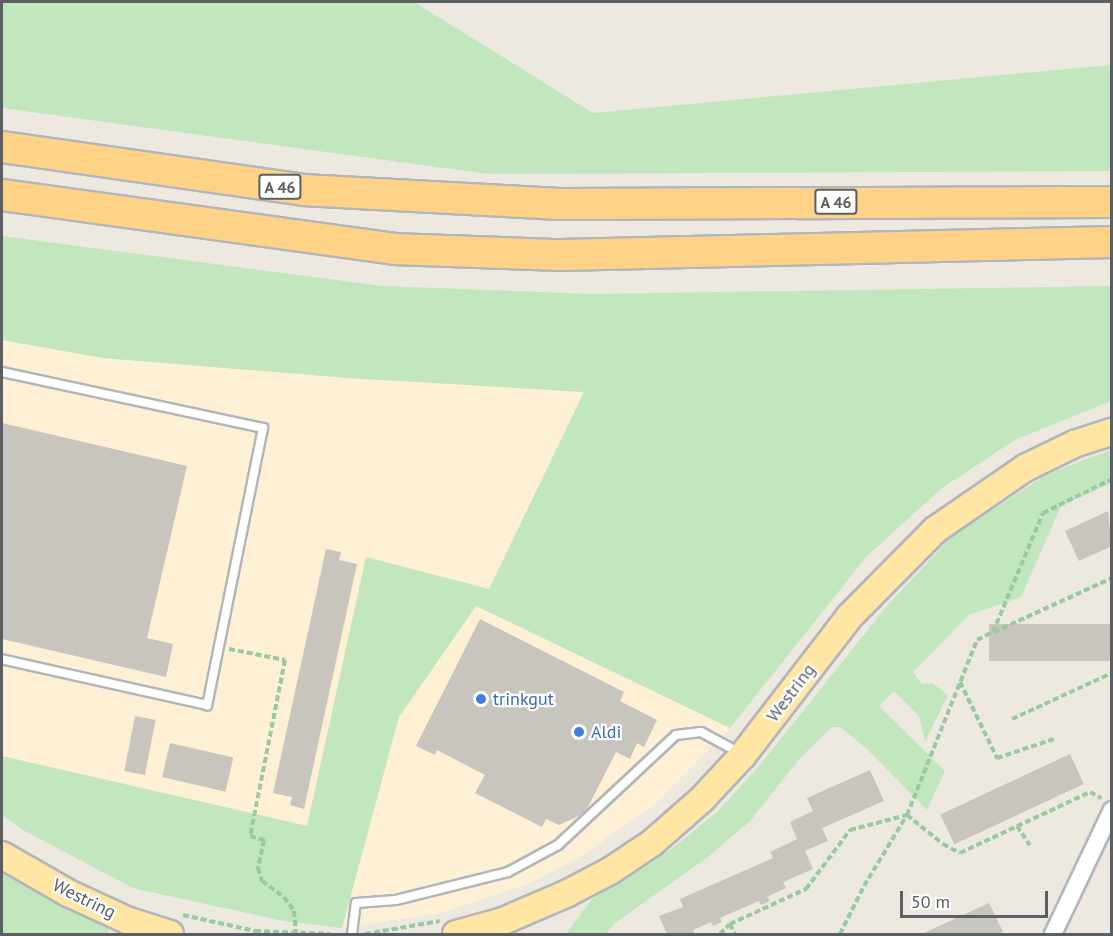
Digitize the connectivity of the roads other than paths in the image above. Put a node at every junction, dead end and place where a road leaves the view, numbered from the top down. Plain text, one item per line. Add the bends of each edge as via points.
1 (2, 147) edge
2 (2, 195) edge
3 (1112, 202) edge
4 (1112, 242) edge
5 (2, 372) edge
6 (1112, 432) edge
7 (2, 658) edge
8 (743, 755) junction
9 (1112, 810) edge
10 (2, 855) edge
11 (173, 924) edge
12 (453, 926) edge
13 (507, 928) edge
14 (352, 934) edge
15 (1053, 934) edge

1 - 3 highway, A 46 via 303,190 560,204
2 - 4 highway via 394,249 561,255
5 - 7 lane via 263,428 207,705
6 - 8 main road, Westring via 1074,444 1025,468 935,530 850,616
8 - 13 main road, Westring via 702,799 652,843
8 - 14 lane via 701,732 676,735 558,844 508,872 405,898 356,903
9 - 15 street
10 - 11 main road, Westring via 68,893 129,921
12 - 13 main road, Westring

